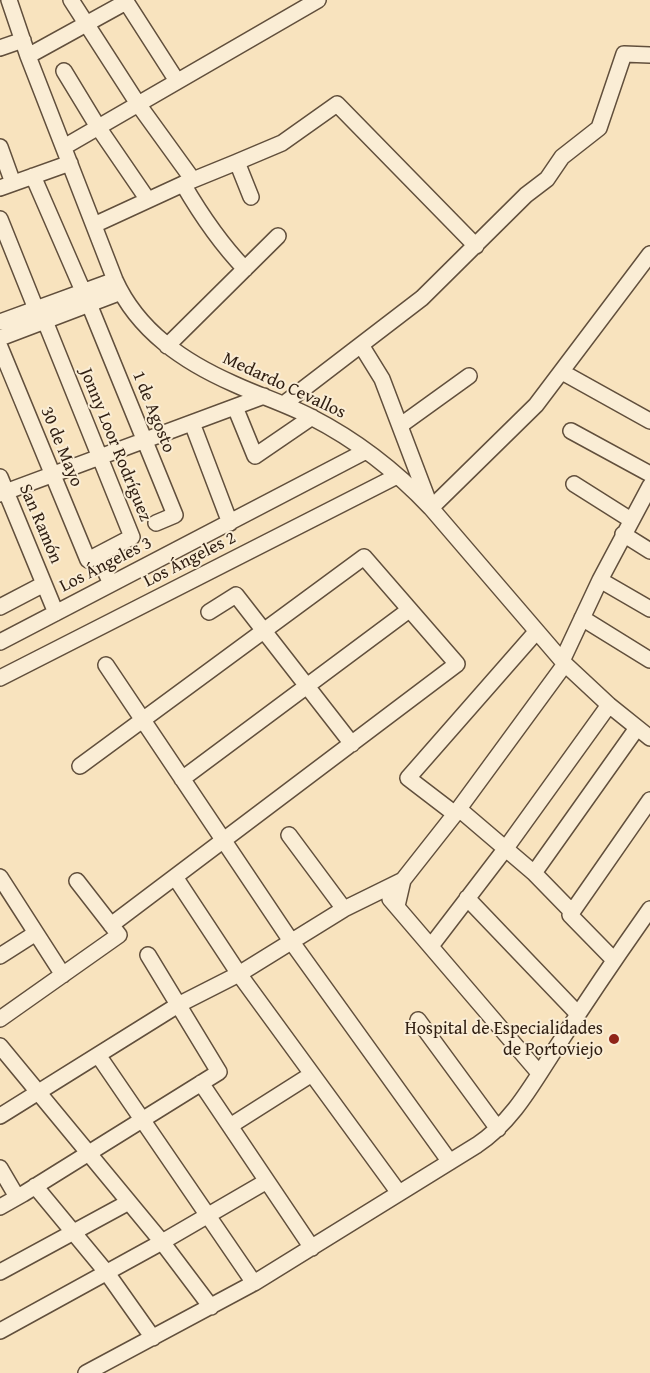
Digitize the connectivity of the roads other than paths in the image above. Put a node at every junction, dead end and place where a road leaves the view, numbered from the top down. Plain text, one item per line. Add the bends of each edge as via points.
1 (9, 0) edge
2 (71, 0) edge
3 (318, 0) edge
4 (126, 1) edge
5 (86, 24) junction
6 (23, 40) junction
7 (0, 48) edge
8 (650, 55) edge
9 (28, 56) junction
10 (64, 71) dead end
11 (177, 82) junction
12 (138, 104) junction
13 (98, 127) junction
14 (0, 147) edge
15 (64, 147) junction
16 (70, 162) junction
17 (237, 162) junction
18 (33, 176) junction
19 (188, 182) junction
20 (6, 185) edge
21 (251, 197) dead end
22 (148, 200) junction
23 (0, 219) edge
24 (94, 226) junction
25 (278, 236) dead end
26 (476, 246) junction
27 (650, 254) edge
28 (245, 269) junction
29 (118, 286) junction
30 (86, 298) junction
31 (40, 315) junction
32 (0, 322) edge
33 (0, 338) edge
34 (361, 345) junction
35 (167, 346) junction
36 (0, 347) edge
37 (562, 372) junction
38 (469, 376) dead end
39 (264, 396) junction
40 (285, 403) junction
41 (234, 407) junction
42 (312, 417) junction
43 (650, 421) edge
44 (192, 423) junction
45 (401, 425) junction
46 (571, 432) dead end
47 (145, 440) junction
48 (366, 452) junction
49 (100, 457) junction
50 (650, 474) edge
51 (53, 475) junction
52 (397, 476) junction
53 (0, 477) edge
54 (574, 484) dead end
55 (3, 493) edge
56 (648, 493) edge
57 (431, 508) junction
58 (631, 520) junction
59 (230, 522) junction
60 (156, 523) dead end
61 (623, 534) junction
62 (650, 551) edge
63 (93, 558) junction
64 (600, 580) junction
65 (44, 584) junction
66 (111, 584) junction
67 (0, 606) edge
68 (650, 609) edge
69 (409, 610) junction
70 (209, 612) dead end
71 (56, 613) junction
72 (582, 618) junction
73 (264, 631) junction
74 (536, 632) junction
75 (0, 642) edge
76 (650, 660) edge
77 (563, 663) junction
78 (106, 665) dead end
79 (0, 678) edge
80 (307, 686) junction
81 (610, 705) junction
82 (143, 720) junction
83 (636, 728) junction
84 (650, 738) edge
85 (352, 744) junction
86 (80, 766) dead end
87 (182, 779) junction
88 (650, 800) edge
89 (458, 812) junction
90 (289, 835) dead end
91 (506, 848) junction
92 (534, 873) junction
93 (174, 876) junction
94 (0, 877) edge
95 (404, 880) junction
96 (77, 881) dead end
97 (383, 890) junction
98 (4, 893) edge
99 (467, 898) junction
100 (397, 906) junction
101 (344, 909) junction
102 (650, 909) edge
103 (572, 912) junction
104 (111, 925) junction
105 (36, 933) junction
106 (291, 941) junction
107 (431, 946) junction
108 (148, 955) dead end
109 (0, 956) edge
110 (614, 960) junction
111 (239, 974) junction
112 (62, 975) junction
113 (178, 1004) junction
114 (578, 1014) junction
115 (0, 1019) edge
116 (418, 1020) dead end
117 (0, 1046) edge
118 (98, 1055) junction
119 (539, 1073) junction
120 (312, 1074) junction
121 (200, 1083) junction
122 (38, 1092) junction
123 (0, 1116) edge
124 (142, 1120) junction
125 (230, 1126) junction
126 (498, 1129) junction
127 (88, 1153) junction
128 (450, 1162) junction
129 (0, 1168) edge
130 (267, 1181) junction
131 (36, 1186) junction
132 (399, 1194) junction
133 (17, 1198) junction
134 (129, 1202) junction
135 (0, 1207) edge
136 (208, 1216) junction
137 (74, 1232) junction
138 (162, 1242) junction
139 (312, 1248) junction
140 (0, 1272) edge
141 (107, 1273) junction
142 (254, 1283) junction
143 (211, 1307) junction
144 (0, 1331) edge
145 (153, 1338) junction
146 (86, 1373) edge

1 - 6 street, Medardo Cevallos
2 - 5 street
3 - 11 street
4 - 5 street
4 - 11 street
5 - 9 street
5 - 12 street
6 - 7 street
6 - 9 street, Medardo Cevallos
8 - 26 street via 624,54 599,128 562,157 547,179
9 - 15 street, Medardo Cevallos
10 - 13 street
11 - 12 street
12 - 13 street
12 - 19 street
13 - 15 street
13 - 22 street
14 - 20 street
15 - 16 street, Medardo Cevallos
16 - 18 street
16 - 24 street, Medardo Cevallos
17 - 19 street
17 - 21 street
17 - 26 street via 282,144 337,104
18 - 20 street
18 - 30 street, 1 de Agosto
19 - 22 street
19 - 28 street via 210,228
22 - 24 street
23 - 31 street, Jonny Loor Rodríguez
24 - 29 street, Medardo Cevallos
25 - 28 street
26 - 34 street via 422,298
27 - 37 street
28 - 35 street
29 - 30 street
29 - 35 street, Medardo Cevallos via 143,324
30 - 31 street
30 - 47 street, 1 de Agosto
31 - 32 street
31 - 33 street
31 - 49 street, Jonny Loor Rodríguez
34 - 40 street
34 - 45 street via 382,379
35 - 39 street, Medardo Cevallos via 205,370
36 - 51 street, 30 de Mayo
37 - 43 street
37 - 57 street via 536,405
38 - 45 street
39 - 40 street, Medardo Cevallos
39 - 41 street
40 - 42 street, Medardo Cevallos
41 - 42 street via 255,456
41 - 44 street
42 - 48 street, Medardo Cevallos
44 - 47 street
44 - 59 street
45 - 57 street
46 - 50 street
47 - 49 street
47 - 60 street, 1 de Agosto via 174,515
48 - 52 street, Medardo Cevallos
48 - 59 street, Los Ángeles 3
49 - 51 street
49 - 63 street, Jonny Loor Rodríguez via 132,537
51 - 55 street
51 - 63 street, 30 de Mayo
52 - 57 street, Medardo Cevallos
52 - 79 street, Los Ángeles 2
53 - 55 street, San Ramón
54 - 58 street
55 - 65 street, San Ramón
56 - 58 street
57 - 74 street, Medardo Cevallos
58 - 61 street
59 - 66 street, Los Ángeles 3
61 - 62 street
61 - 64 street
63 - 66 street, 30 de Mayo
64 - 68 street
64 - 72 street
65 - 67 street
65 - 71 street, San Ramón
66 - 71 street, Los Ángeles 3
69 - 73 street via 364,557
69 - 80 street
69 - 85 street via 457,664
70 - 73 street via 236,594
71 - 75 street, Los Ángeles 3
72 - 76 street
72 - 77 street
73 - 80 street
73 - 82 street
74 - 77 street, Medardo Cevallos
74 - 89 street via 408,778
77 - 81 street, Medardo Cevallos
77 - 89 street
78 - 82 street
80 - 85 street
80 - 87 street
81 - 83 street, Medardo Cevallos
81 - 91 street
82 - 86 street
82 - 87 street
83 - 84 street, Medardo Cevallos
83 - 92 street
85 - 93 street
87 - 106 street
88 - 103 street
89 - 91 street
89 - 95 street
90 - 101 street
91 - 92 street
91 - 99 street
92 - 103 street
93 - 104 street
93 - 111 street
94 - 98 street
95 - 97 street
95 - 100 street
96 - 104 street
97 - 100 street
97 - 101 street
98 - 105 street
99 - 107 street
99 - 114 street
100 - 107 street
101 - 106 street
102 - 110 street
103 - 110 street via 570,915
104 - 112 street via 119,935
105 - 109 street
105 - 112 street
106 - 111 street
106 - 128 street
107 - 119 street
108 - 113 street
110 - 114 street
111 - 113 street
111 - 120 street
112 - 115 street
113 - 118 street
113 - 121 street via 219,1072
114 - 119 street
116 - 126 street
117 - 122 street
118 - 122 street
118 - 124 street
119 - 126 street via 518,1106
120 - 125 street
120 - 132 street
121 - 124 street
121 - 125 street
122 - 123 street
122 - 127 street
124 - 127 street
124 - 136 street
125 - 130 street
126 - 128 street
127 - 131 street
127 - 134 street
128 - 132 street
129 - 133 street
130 - 136 street
130 - 139 street
131 - 133 street
131 - 137 street
132 - 139 street
133 - 135 street
134 - 137 street
134 - 138 street
136 - 138 street
136 - 142 street
137 - 140 street
137 - 141 street
138 - 141 street
138 - 143 street
139 - 142 street
141 - 144 street
141 - 145 street
142 - 143 street
143 - 145 street
145 - 146 street

